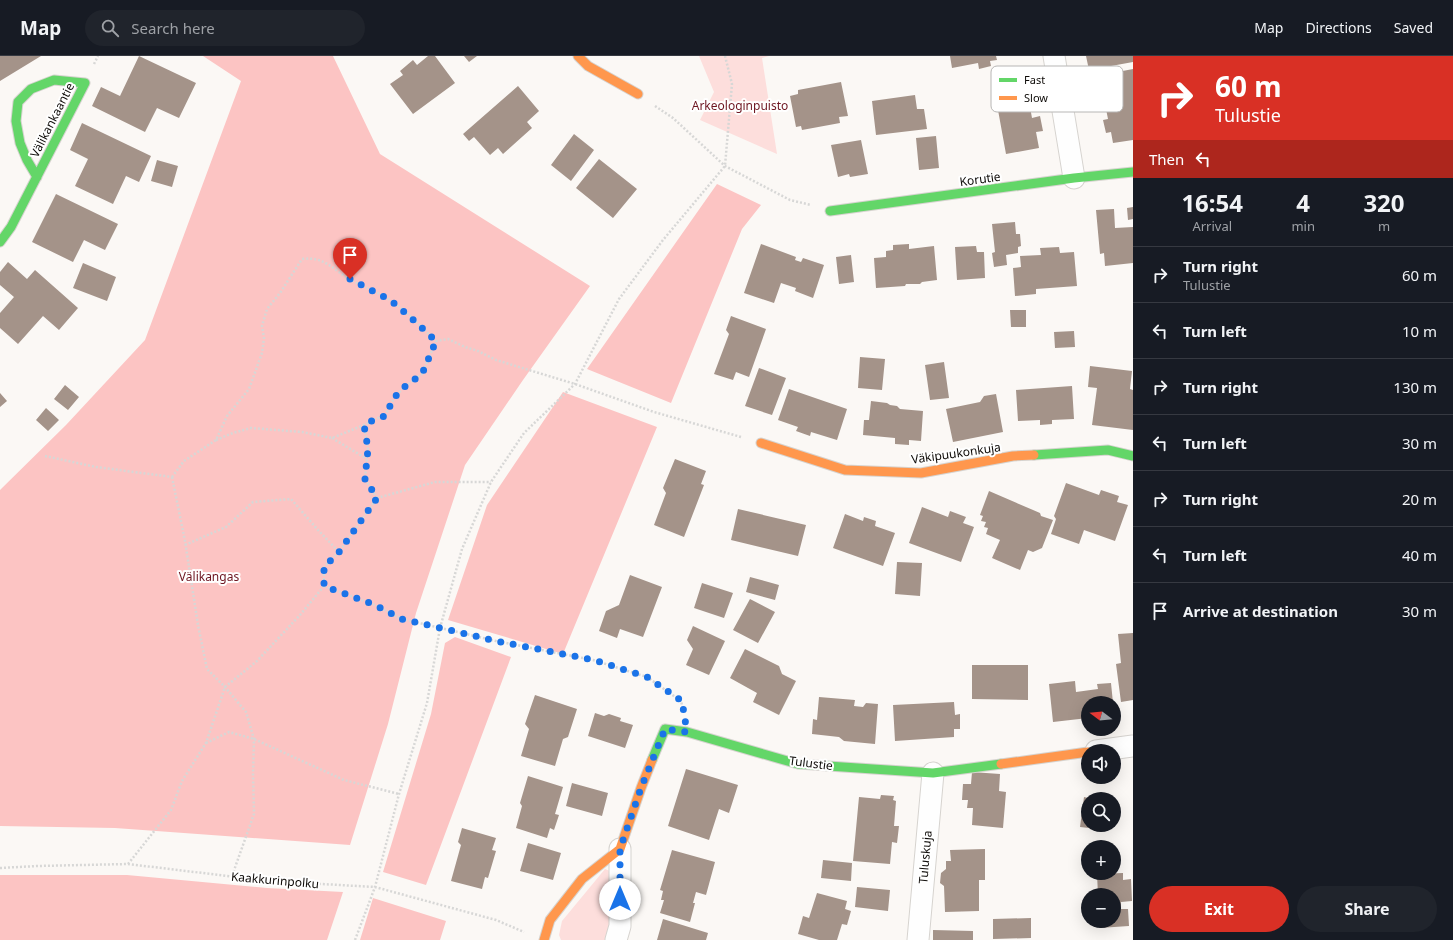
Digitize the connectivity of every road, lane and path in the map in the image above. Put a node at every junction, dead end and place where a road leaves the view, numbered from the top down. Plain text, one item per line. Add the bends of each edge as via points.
1 (578, 56) edge
2 (725, 56) edge
3 (1054, 56) edge
4 (1056, 66) edge
5 (638, 94) joint
6 (1063, 112) edge
7 (725, 166) junction
8 (1133, 172) edge
9 (36, 177) junction
10 (1074, 178) junction
11 (830, 211) joint
12 (0, 242) edge
13 (436, 341) junction
14 (575, 384) junction
15 (364, 425) junction
16 (332, 438) junction
17 (216, 440) junction
18 (761, 443) joint
19 (45, 456) dead end
20 (1133, 456) edge
21 (367, 459) junction
22 (172, 477) junction
23 (491, 482) junction
24 (377, 498) junction
25 (186, 545) junction
26 (339, 552) junction
27 (324, 586) junction
28 (440, 628) junction
29 (225, 687) junction
30 (687, 732) junction
31 (254, 739) junction
32 (206, 743) junction
33 (1133, 746) edge
34 (1121, 748) edge
35 (1081, 753) edge
36 (933, 773) junction
37 (399, 794) junction
38 (620, 849) junction
39 (128, 864) junction
40 (0, 868) edge
41 (232, 876) junction
42 (375, 887) junction
43 (355, 940) edge
44 (543, 940) edge
45 (616, 940) edge
46 (918, 940) edge

1 - 5 street via 588,66
2 - 7 path via 732,84
3 - 4 street
5 - 7 path via 673,118
6 - 10 street
7 - 11 path via 790,200
7 - 14 path via 663,240 619,299
8 - 10 street, Korutie
9 - 9 street, Välikankaantie via 81,90 85,83 54,80 31,89 18,102 16,121 20,143
9 - 12 street, Välikankaantie via 11,227
10 - 11 street, Korutie
13 - 14 path via 448,339 496,360
13 - 15 path via 422,374 394,398 385,416
13 - 17 path via 390,300 350,279 330,264 313,257 302,259 267,309 262,326 262,353 249,389 227,416
14 - 18 path via 654,412
14 - 23 path via 524,433
15 - 16 path
15 - 21 path
16 - 17 path via 302,432 252,428
16 - 21 path
17 - 22 path via 184,461
18 - 20 street, Väkipuukonkuja via 845,470 921,473 1012,456 1108,450
19 - 22 path via 96,467
21 - 24 path via 365,479
22 - 25 path
23 - 24 path via 435,482
23 - 28 path via 462,549
24 - 26 path
25 - 26 path via 226,527 253,502 291,500
25 - 29 path via 207,669
26 - 27 path via 324,567
27 - 28 path via 375,605 402,619
27 - 29 path via 257,661
28 - 30 path via 594,660 647,677 682,701
28 - 37 path via 427,703
29 - 31 path via 246,712
29 - 32 path
30 - 36 street, Tulustie via 798,764
30 - 38 street, Tulustie via 665,729
31 - 32 path via 229,732
31 - 37 path via 344,780
31 - 41 path via 254,814
32 - 39 path via 182,781 171,810
33 - 34 street
35 - 36 street, Tulustie
36 - 46 street, Tuluskuja
37 - 42 path
38 - 44 street via 582,879 550,920
38 - 45 street, Tulustie via 620,926
39 - 40 path, Kaakkurinpolku
39 - 41 path, Kaakkurinpolku
41 - 42 path, Kaakkurinpolku via 269,881
42 - 43 path
42 - 44 path, Kaakkurinpolku via 496,920

